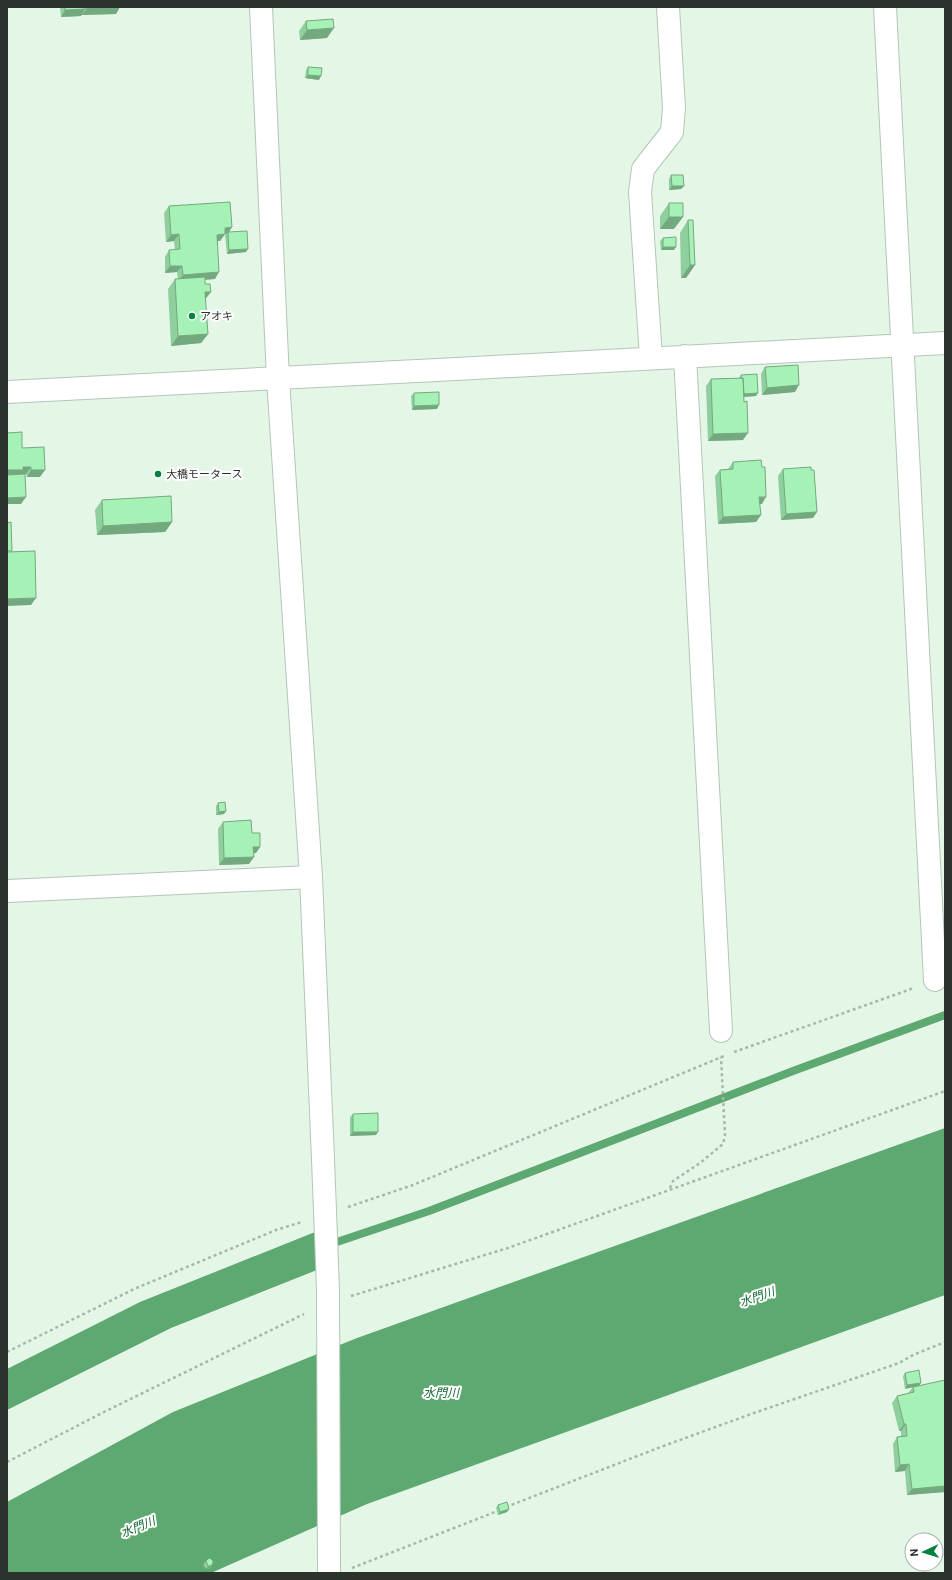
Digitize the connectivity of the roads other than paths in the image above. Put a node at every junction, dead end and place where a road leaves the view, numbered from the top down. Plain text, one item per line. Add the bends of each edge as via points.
1 (261, 7) edge
2 (668, 7) edge
3 (884, 7) edge
4 (945, 343) edge
5 (902, 345) junction
6 (685, 356) junction
7 (651, 358) junction
8 (278, 379) junction
9 (7, 392) edge
10 (311, 876) junction
11 (7, 890) edge
12 (935, 980) road end
13 (721, 1031) dead end
14 (337, 1572) edge

1 - 8 street
2 - 7 street via 674,108 672,132 643,170 640,192
3 - 5 street
4 - 5 street
5 - 6 street
5 - 12 street
6 - 7 street
6 - 13 street
7 - 8 street
8 - 9 street
8 - 10 street
10 - 11 street
10 - 14 street, bridge

